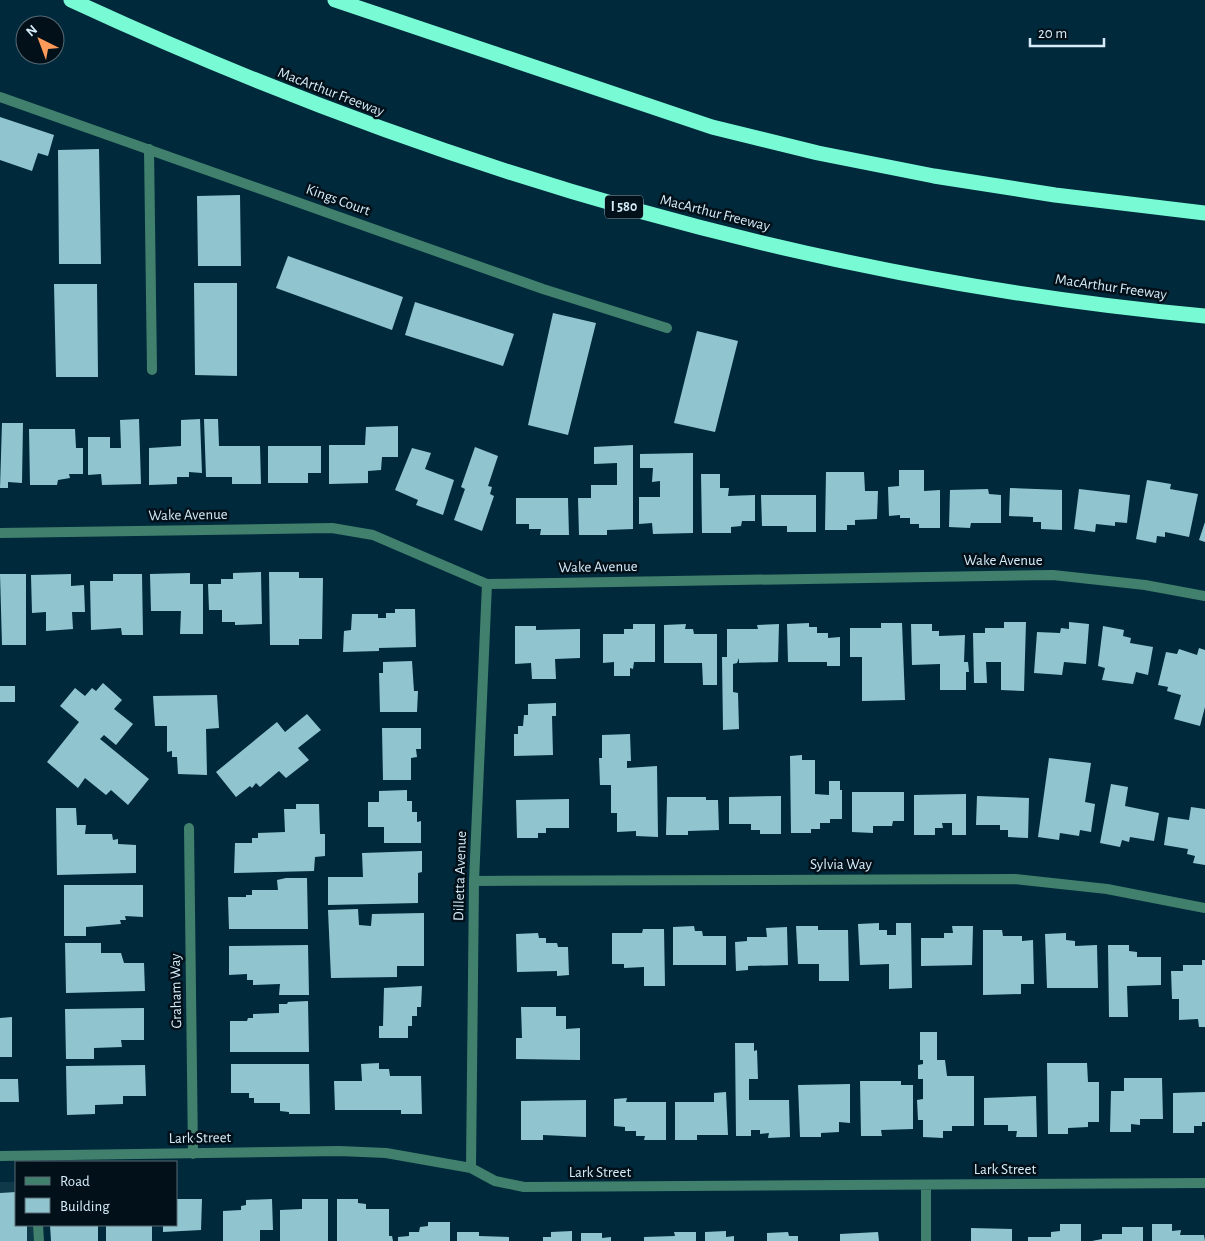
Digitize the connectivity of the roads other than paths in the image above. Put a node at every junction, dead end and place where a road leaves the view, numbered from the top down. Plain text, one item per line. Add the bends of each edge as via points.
1 (71, 0) edge
2 (335, 0) edge
3 (365, 0) edge
4 (388, 17) junction
5 (0, 97) edge
6 (150, 149) junction
7 (1205, 213) edge
8 (1205, 316) edge
9 (667, 328) dead end
10 (152, 370) dead end
11 (0, 533) edge
12 (487, 584) junction
13 (1205, 596) edge
14 (189, 828) dead end
15 (474, 881) junction
16 (1205, 908) edge
17 (193, 1154) junction
18 (0, 1156) edge
19 (36, 1159) edge
20 (471, 1168) junction
21 (1205, 1183) edge
22 (926, 1185) junction
23 (38, 1226) edge
24 (39, 1241) edge
25 (926, 1241) edge

1 - 8 highway, MacArthur Freeway / I 580 via 160,42 344,116 568,192 701,228 914,275
2 - 4 highway
3 - 4 highway
4 - 7 highway via 712,127 818,153 1036,192
5 - 6 street, Kings Court
6 - 9 street, Kings Court via 543,289
6 - 10 street
11 - 12 street, Wake Avenue via 352,530 395,544
12 - 13 street, Wake Avenue via 1053,575
12 - 15 street, Dilletta Avenue
14 - 17 street, Graham Way
15 - 16 street, Sylvia Way via 1014,879 1107,889
15 - 20 street, Dilletta Avenue
17 - 19 street, Lark Street
17 - 20 street, Lark Street via 386,1153
18 - 19 street, Lark Street
20 - 22 street, Lark Street via 495,1181 524,1187
21 - 22 street, Lark Street
22 - 25 street
23 - 24 street

